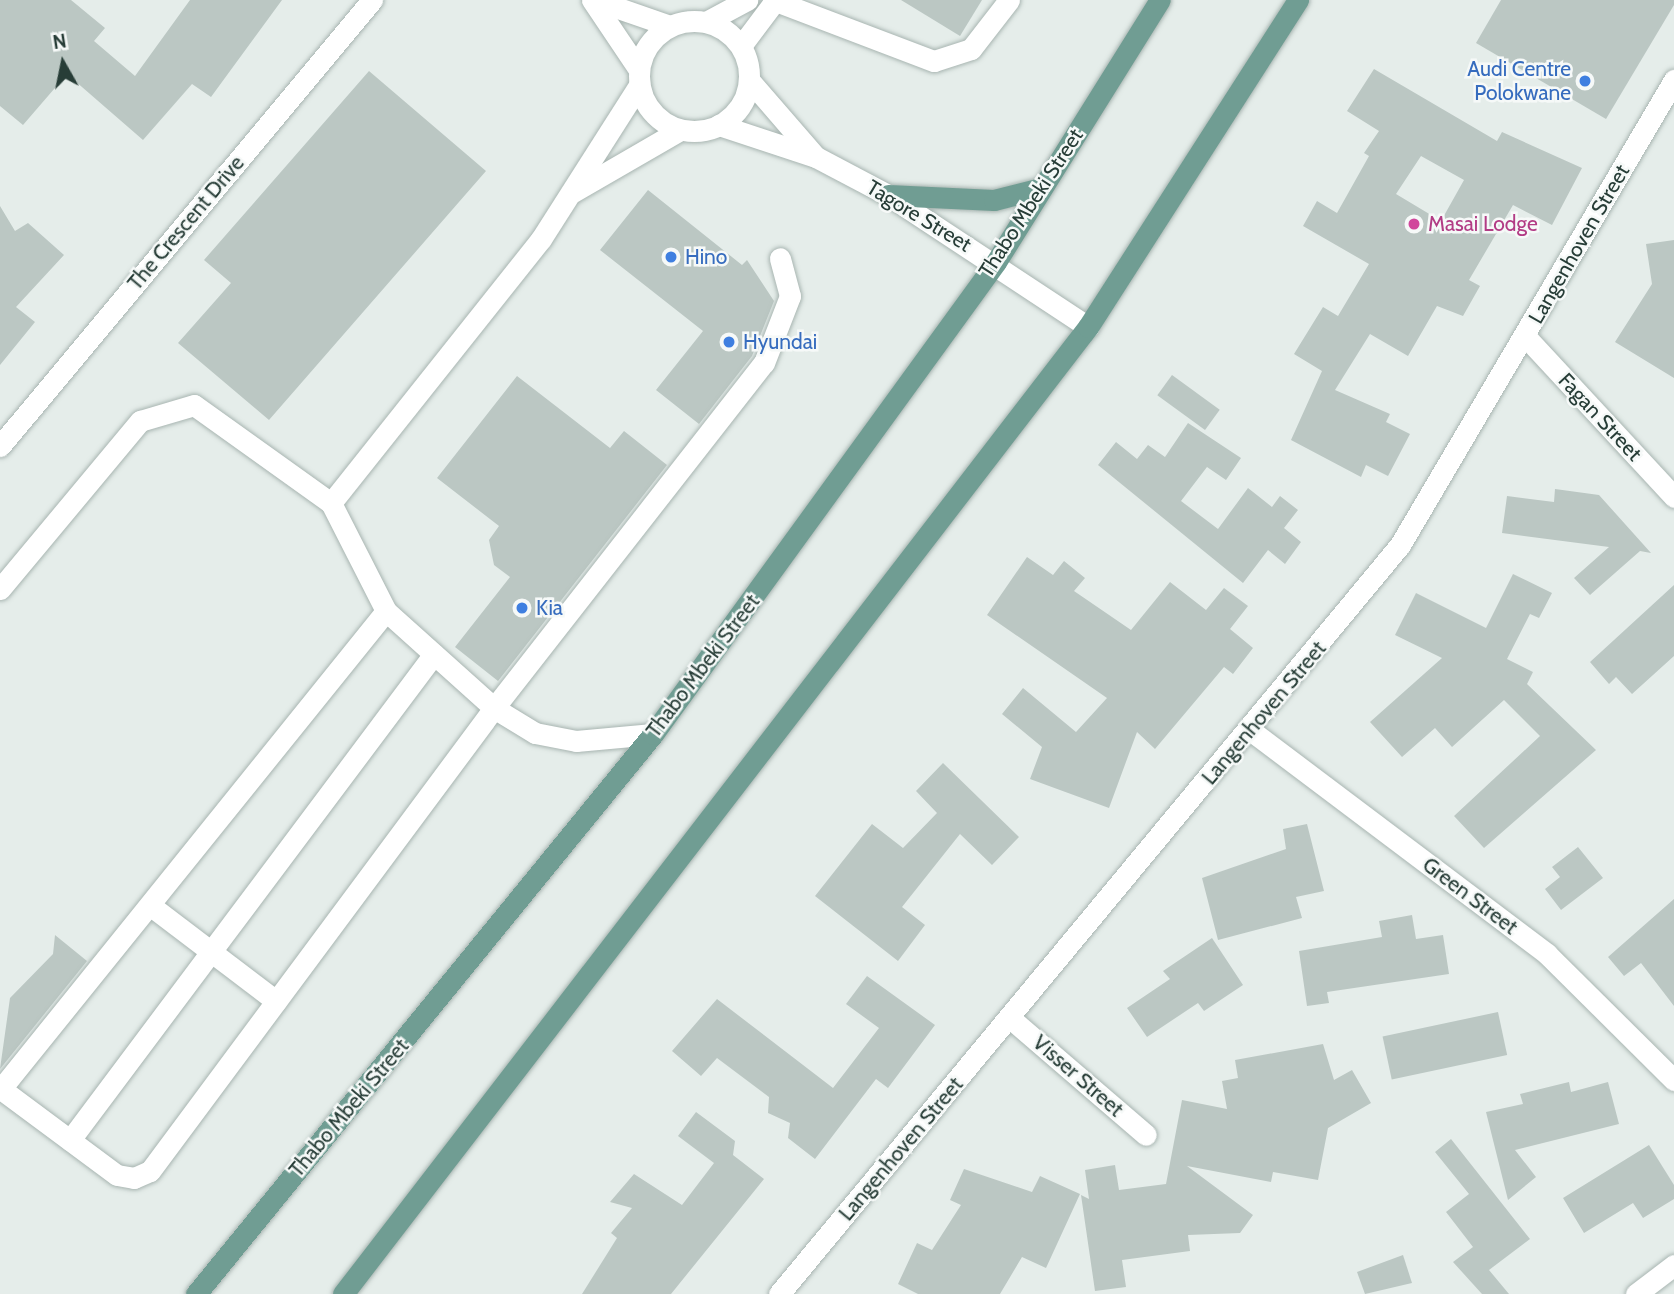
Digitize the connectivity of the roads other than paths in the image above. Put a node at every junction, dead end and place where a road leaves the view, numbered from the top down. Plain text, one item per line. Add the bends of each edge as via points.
1 (372, 0) edge
2 (593, 0) edge
3 (747, 0) edge
4 (1009, 0) edge
5 (1160, 0) edge
6 (1298, 0) edge
7 (774, 1) edge
8 (706, 22) junction
9 (670, 26) junction
10 (741, 46) junction
11 (639, 77) junction
12 (750, 80) junction
13 (1674, 80) edge
14 (719, 125) junction
15 (680, 130) junction
16 (816, 157) junction
17 (1041, 188) junction
18 (573, 192) junction
19 (888, 195) junction
20 (780, 258) dead end
21 (996, 261) junction
22 (1088, 327) junction
23 (1526, 337) junction
24 (0, 446) edge
25 (1674, 497) edge
26 (331, 503) junction
27 (0, 589) edge
28 (386, 611) junction
29 (435, 654) junction
30 (494, 709) junction
31 (1250, 730) junction
32 (653, 734) junction
33 (151, 906) junction
34 (211, 951) junction
35 (276, 1001) junction
36 (1010, 1018) junction
37 (1674, 1080) edge
38 (0, 1089) edge
39 (1146, 1135) dead end
40 (70, 1139) junction
41 (1674, 1265) edge
42 (196, 1294) edge
43 (343, 1294) edge
44 (779, 1294) edge
45 (1636, 1294) edge

1 - 24 street, The Crescent Drive
2 - 9 street
2 - 11 street
3 - 8 street
4 - 7 street via 971,49 934,61
5 - 17 main road, Thabo Mbeki Street
6 - 22 main road
7 - 10 street
8 - 9 street
8 - 10 street
9 - 11 street via 649,44
10 - 12 street, Tagore Street
11 - 15 street via 653,114
11 - 18 street
12 - 14 street via 740,107
12 - 16 street, Tagore Street
13 - 23 street, Langenhoven Street
14 - 15 street, Tagore Street
14 - 16 street, Tagore Street
15 - 18 street
16 - 19 street, Tagore Street
17 - 19 main road via 995,201
17 - 21 main road, Thabo Mbeki Street
18 - 26 street
19 - 21 street, Tagore Street
20 - 30 street via 790,296 787,319 764,363
21 - 22 street, Tagore Street
21 - 32 main road, Thabo Mbeki Street
22 - 43 main road
23 - 25 street, Fagan Street
23 - 31 street, Langenhoven Street via 1400,545
26 - 27 street via 205,408 180,404 140,421
26 - 28 street
28 - 29 street
28 - 33 street
29 - 30 street
29 - 34 street
30 - 32 street via 535,733 576,741
30 - 35 street
31 - 36 street, Langenhoven Street
31 - 37 street, Green Street via 1547,954
32 - 42 main road, Thabo Mbeki Street
33 - 34 street
33 - 38 street
34 - 35 street
34 - 40 street
35 - 40 street via 150,1171 134,1178 117,1175
36 - 39 street, Visser Street
36 - 44 street, Langenhoven Street
38 - 40 street
41 - 45 street

